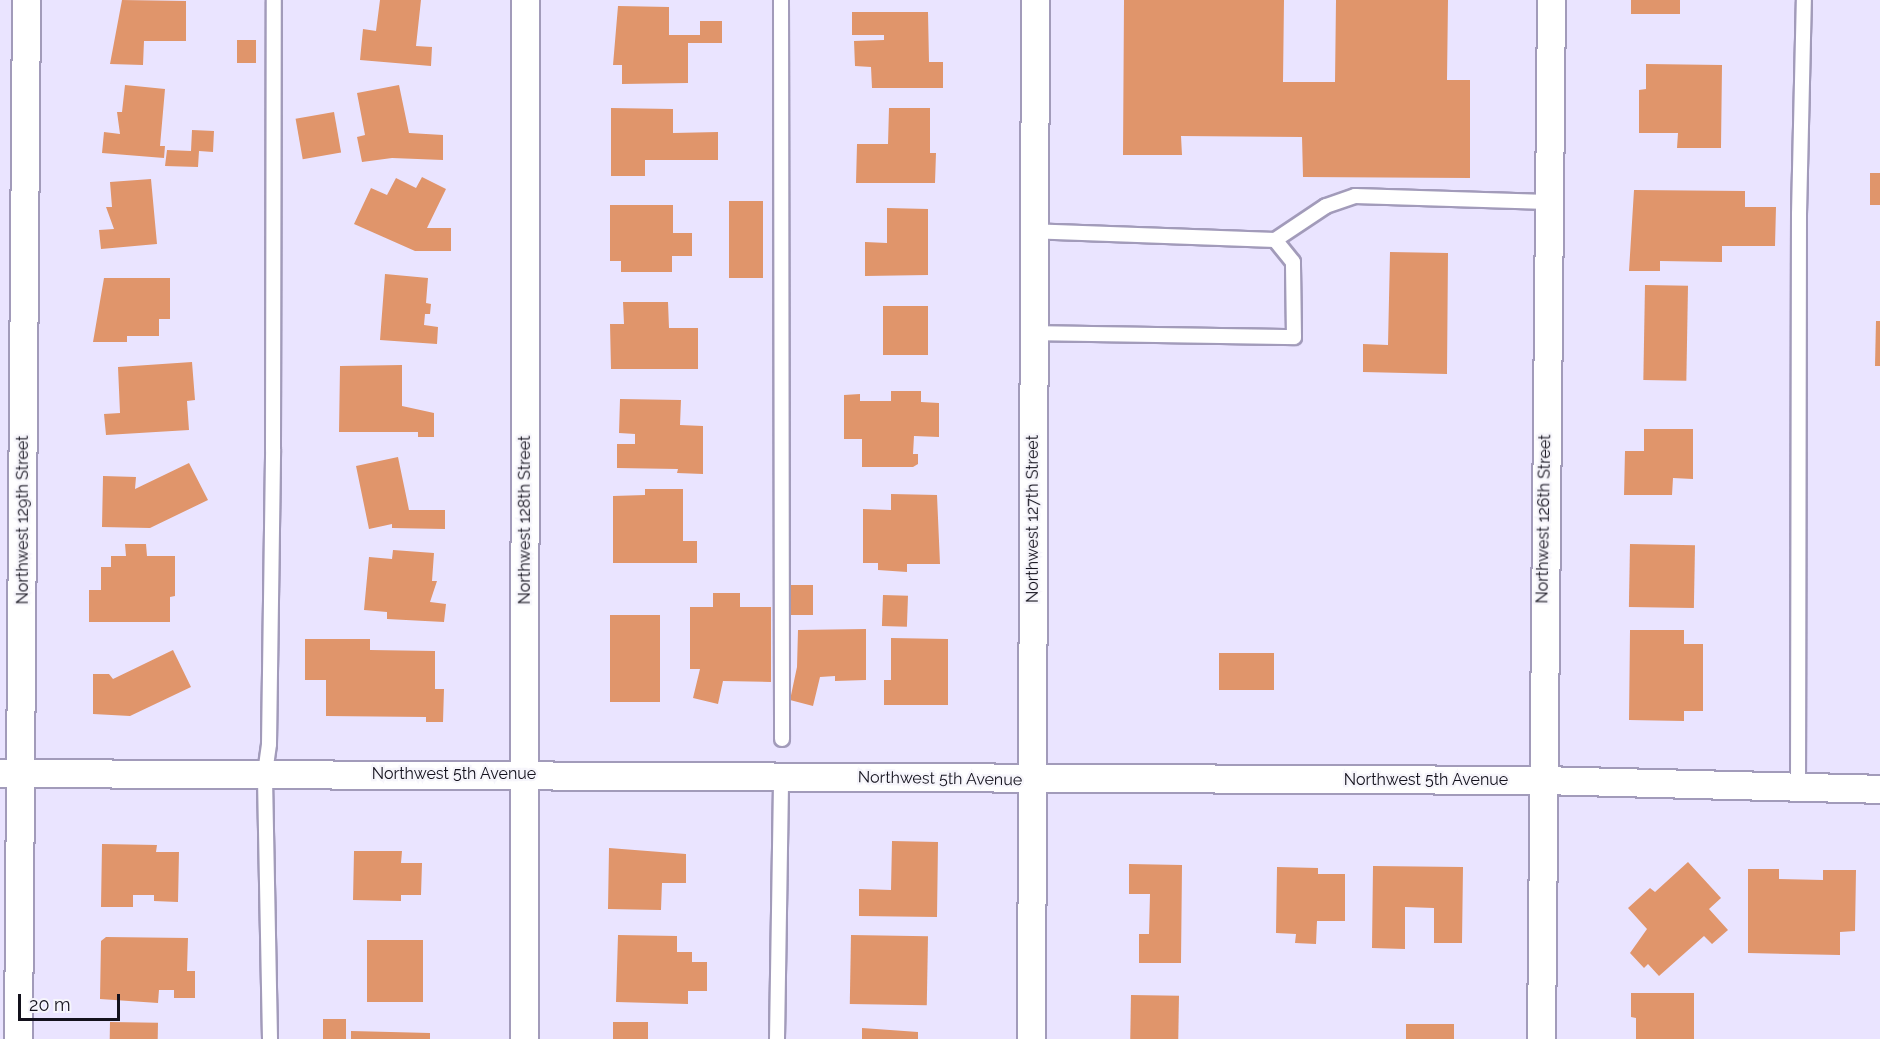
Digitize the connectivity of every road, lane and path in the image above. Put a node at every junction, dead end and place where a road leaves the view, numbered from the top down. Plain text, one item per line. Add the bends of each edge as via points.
1 (26, 0) edge
2 (274, 0) edge
3 (525, 0) edge
4 (781, 0) edge
5 (1035, 0) edge
6 (1551, 0) edge
7 (1804, 0) edge
8 (1548, 202) junction
9 (1034, 231) junction
10 (1275, 240) junction
11 (1034, 333) junction
12 (782, 739) dead end
13 (10, 773) edge
14 (265, 773) junction
15 (525, 774) junction
16 (781, 777) junction
17 (1032, 780) junction
18 (1541, 780) junction
19 (1798, 787) junction
20 (1880, 789) edge
21 (18, 1039) edge
22 (270, 1039) edge
23 (524, 1039) edge
24 (777, 1039) edge
25 (1031, 1039) edge
26 (1541, 1039) edge

1 - 13 street, Northwest 129th Street
2 - 14 lane via 273,449
3 - 15 street, Northwest 128th Street
4 - 12 lane
5 - 9 street, Northwest 127th Street
6 - 8 street, Northwest 126th Street
7 - 19 lane via 1799,214
8 - 10 lane via 1354,196 1326,206
8 - 18 street, Northwest 126th Street
9 - 10 lane
9 - 11 street, Northwest 127th Street
10 - 11 lane via 1293,262 1294,337
11 - 17 street, Northwest 127th Street
13 - 14 street, Northwest 5th Avenue
13 - 21 street, Northwest 129th Street
14 - 15 street, Northwest 5th Avenue
14 - 22 lane
15 - 16 street, Northwest 5th Avenue
15 - 23 street, Northwest 128th Street
16 - 17 street, Northwest 5th Avenue
16 - 24 lane
17 - 18 street, Northwest 5th Avenue
17 - 25 street, Northwest 127th Street
18 - 19 street, Northwest 5th Avenue
18 - 26 street, Northwest 126th Street
19 - 20 street, Northwest 5th Avenue

